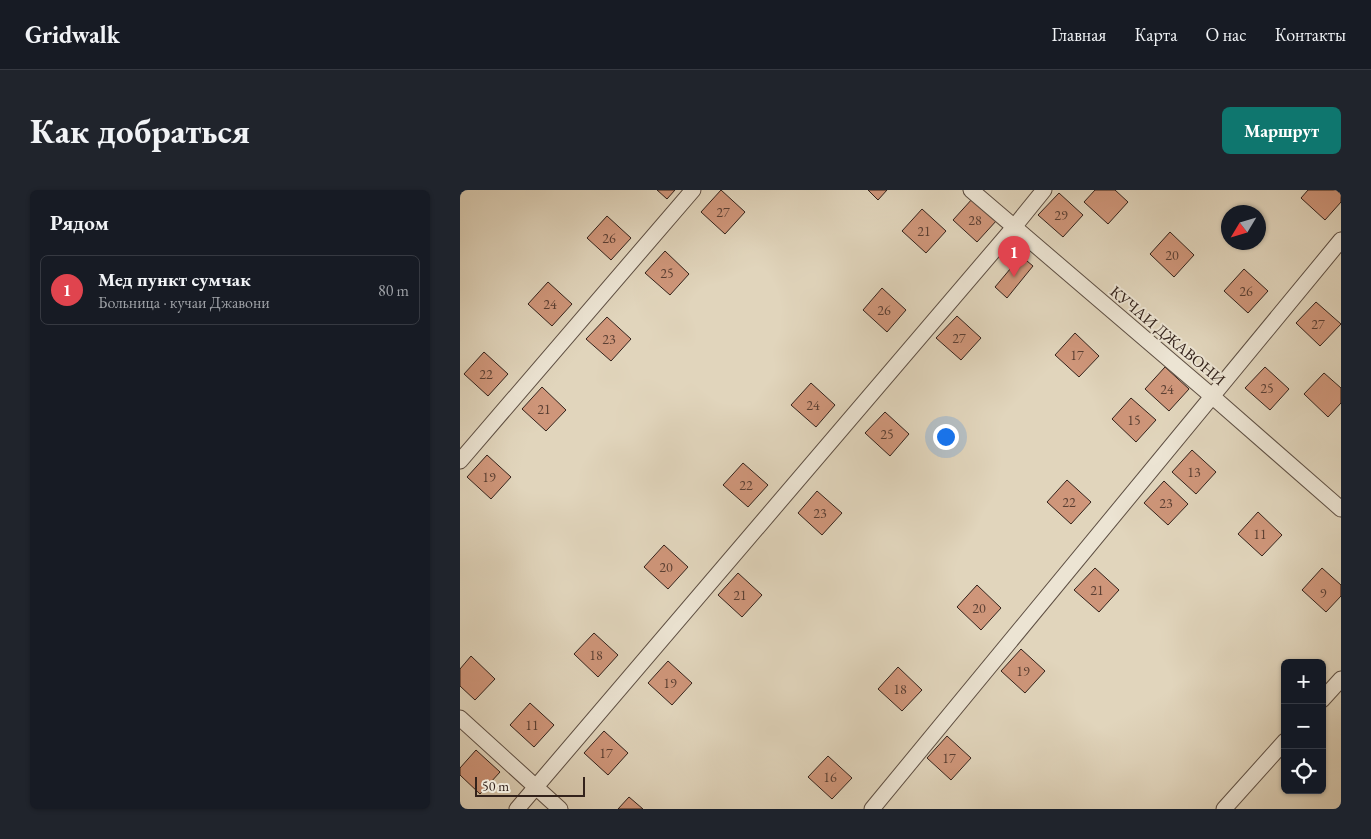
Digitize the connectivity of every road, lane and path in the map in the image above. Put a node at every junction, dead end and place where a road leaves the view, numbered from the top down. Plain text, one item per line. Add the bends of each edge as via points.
1 (693, 190) edge
2 (971, 190) edge
3 (1044, 190) edge
4 (1014, 227) junction
5 (1341, 240) edge
6 (1213, 397) junction
7 (460, 461) edge
8 (1341, 509) edge
9 (1341, 679) edge
10 (1326, 696) edge
11 (460, 718) edge
12 (1281, 745) edge
13 (536, 786) junction
14 (517, 809) edge
15 (560, 809) edge
16 (872, 809) edge
17 (1224, 809) edge

1 - 7 street
2 - 4 street, КУЧАИ ДЖАВОНИ
3 - 4 street
4 - 6 street, КУЧАИ ДЖАВОНИ
4 - 13 street
5 - 6 street
6 - 8 street, КУЧАИ ДЖАВОНИ
6 - 16 street
9 - 10 street
11 - 13 street
12 - 17 street
13 - 14 street
13 - 15 street

